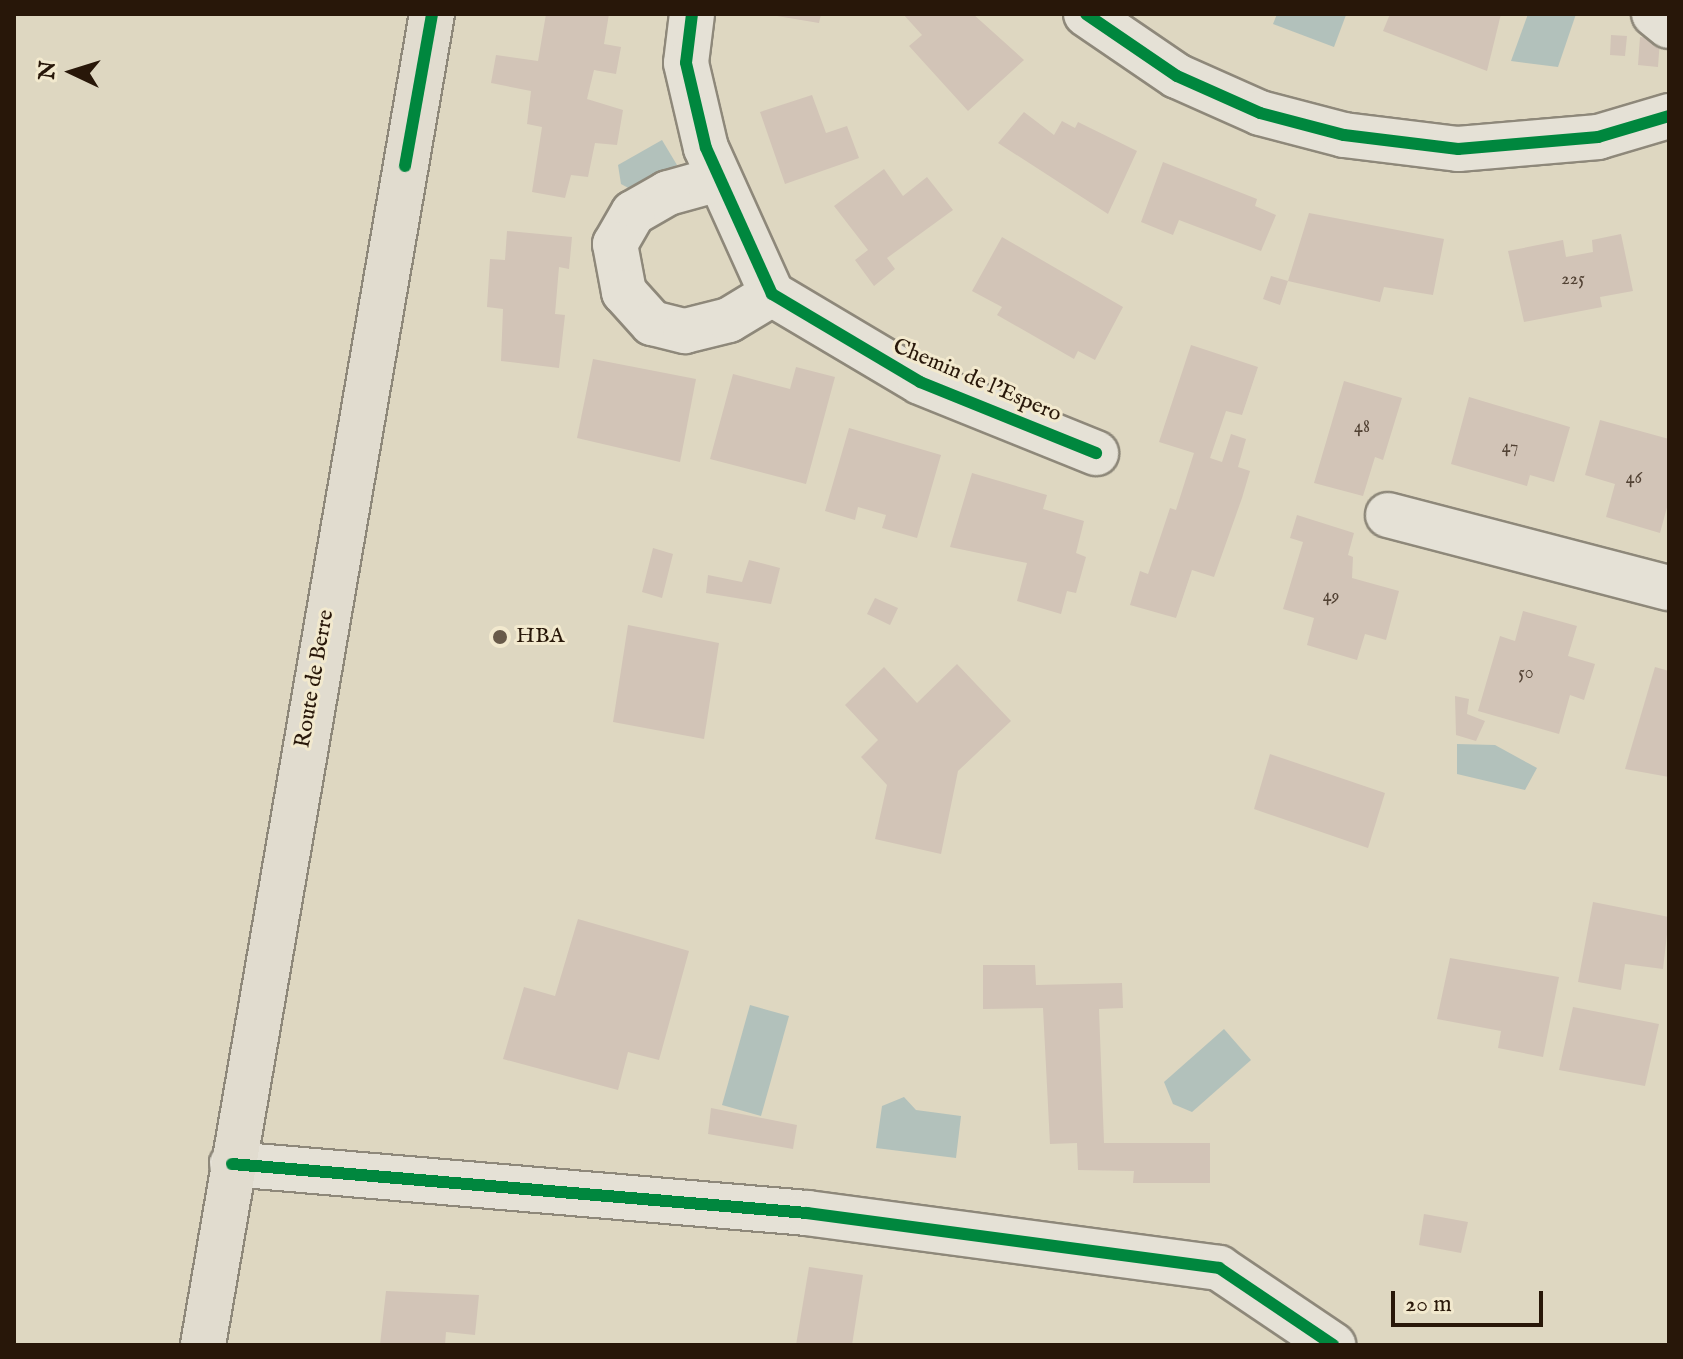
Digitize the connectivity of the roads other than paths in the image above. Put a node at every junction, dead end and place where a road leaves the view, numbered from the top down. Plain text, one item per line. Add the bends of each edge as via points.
1 (432, 14) edge
2 (692, 14) edge
3 (1086, 14) edge
4 (1654, 14) edge
5 (1669, 26) edge
6 (1669, 116) edge
7 (715, 180) junction
8 (772, 294) junction
9 (1096, 453) dead end
10 (1388, 515) dead end
11 (1669, 588) edge
12 (232, 1164) junction
13 (203, 1345) edge
14 (1333, 1345) edge

1 - 12 main road, Route de Berre
2 - 7 street via 686,63
3 - 6 street via 1177,76 1260,113 1344,135 1458,149 1598,137
4 - 5 street
7 - 8 street
7 - 8 street via 668,193 633,213 615,244 624,292 652,323 685,331 729,320
8 - 9 street, Chemin de l'Espero via 920,382
10 - 11 street
12 - 13 main road, Route de Berre
12 - 14 street via 807,1213 1219,1268

